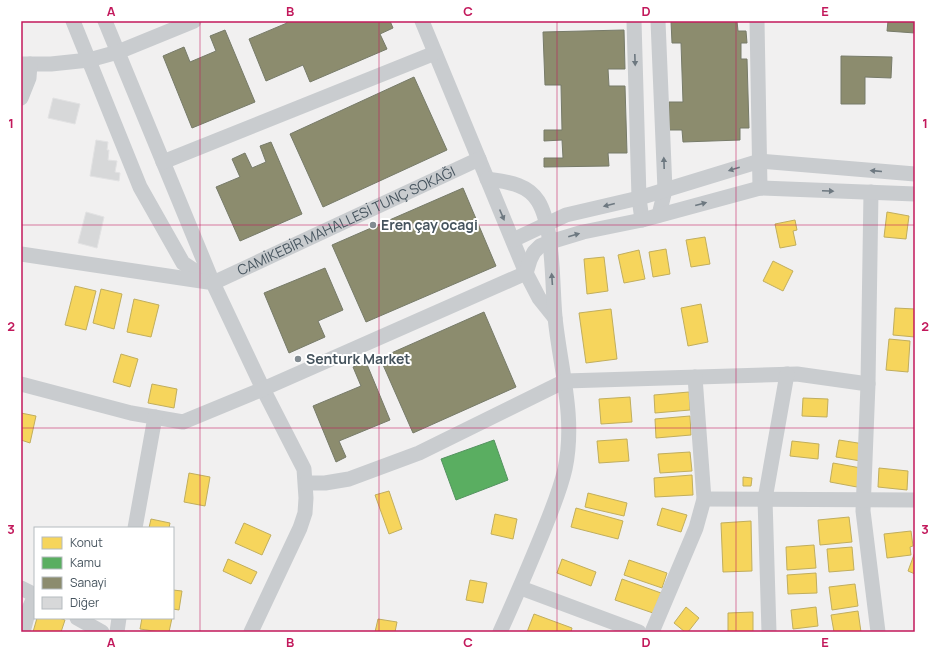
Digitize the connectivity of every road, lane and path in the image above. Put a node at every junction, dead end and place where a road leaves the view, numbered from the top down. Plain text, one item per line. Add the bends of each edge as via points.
1 (73, 21) edge
2 (105, 21) edge
3 (194, 21) edge
4 (422, 21) edge
5 (634, 21) edge
6 (658, 21) edge
7 (757, 21) edge
8 (118, 52) junction
9 (435, 53) junction
10 (89, 60) junction
11 (26, 64) edge
12 (21, 98) edge
13 (479, 159) junction
14 (760, 161) junction
15 (163, 162) junction
16 (915, 174) edge
17 (487, 179) junction
18 (760, 188) junction
19 (665, 190) junction
20 (871, 192) junction
21 (915, 194) edge
22 (639, 198) junction
23 (660, 215) junction
24 (642, 220) junction
25 (546, 224) junction
26 (513, 240) junction
27 (550, 242) junction
28 (21, 254) edge
29 (526, 273) junction
30 (213, 283) junction
31 (555, 318) junction
32 (787, 374) junction
33 (696, 377) junction
34 (565, 381) junction
35 (21, 384) edge
36 (868, 384) junction
37 (263, 389) junction
38 (155, 417) junction
39 (306, 483) junction
40 (704, 498) junction
41 (765, 499) junction
42 (864, 500) junction
43 (915, 500) edge
44 (135, 527) edge
45 (21, 588) edge
46 (521, 588) junction
47 (34, 594) edge
48 (34, 597) edge
49 (79, 619) edge
50 (120, 619) edge
51 (23, 632) edge
52 (102, 632) edge
53 (117, 632) edge
54 (251, 632) edge
55 (500, 632) edge
56 (639, 632) edge
57 (652, 632) edge
58 (769, 632) edge
59 (878, 632) edge

1 - 10 street
2 - 8 street
3 - 8 street
4 - 9 street
5 -> 22 street
19 -> 6 street
7 - 14 street
8 - 10 street
8 - 15 street
9 - 13 street
9 - 15 street
10 - 11 street
10 - 30 street via 140,187 183,263
11 - 12 street via 29,78
13 - 17 street
13 - 30 street, CAMİKEBİR MAHALLESİ TUNÇ SOKAĞI
16 -> 14 street
14 - 18 street
14 -> 19 street
15 - 30 street
17 - 25 street via 516,183 528,190 538,200
17 -> 26 street
18 -> 20 street
23 -> 18 street
19 - 22 street
19 - 23 street
20 - 21 street
20 - 36 street
22 - 24 street
22 -> 25 street via 566,215
23 - 24 street
27 -> 24 street via 583,232
25 - 26 street
25 - 27 street
26 - 29 street
27 - 29 street via 534,252
31 -> 27 street
28 - 30 street
29 - 31 street via 539,298
29 - 37 street
30 - 37 street
31 - 34 street
32 - 33 street
32 - 36 street
32 - 41 street
33 - 34 street
33 - 40 street
34 - 39 street via 419,453 349,479
34 - 46 street via 569,411 565,469
35 - 38 street
36 - 42 street
37 - 38 street via 183,422
37 - 39 street via 304,469
38 - 44 street
39 - 54 street via 300,528
40 - 41 street
40 - 57 street via 696,528
41 - 42 street
41 - 58 street
42 - 43 street
42 - 59 street via 863,511
45 - 47 street
46 - 55 street
46 - 56 street
48 - 51 street
49 - 52 street
50 - 53 street

